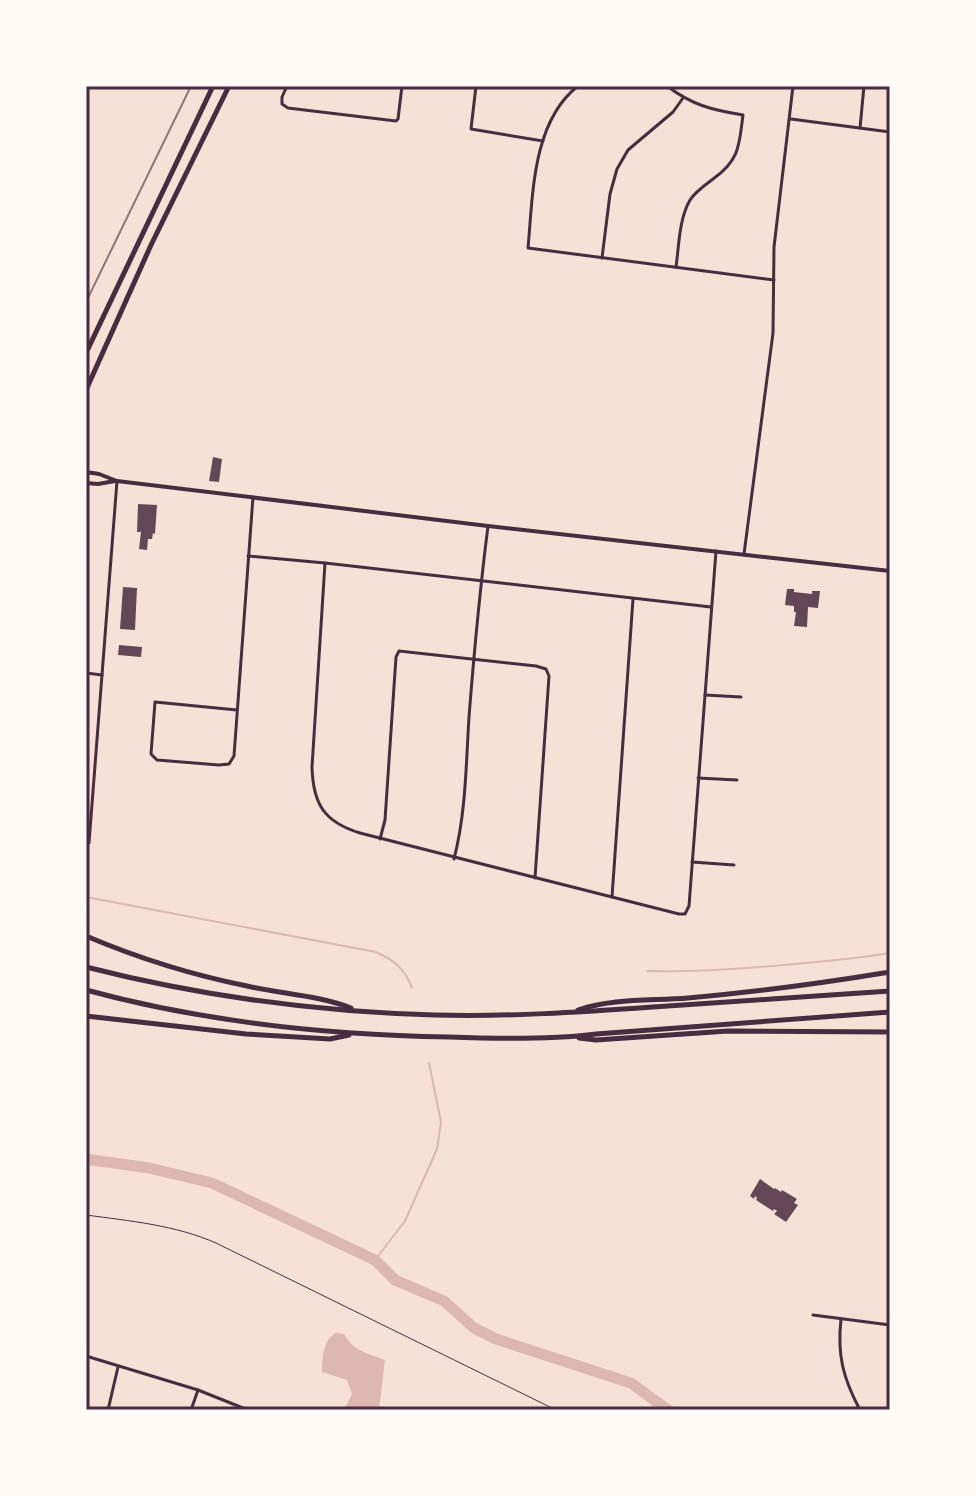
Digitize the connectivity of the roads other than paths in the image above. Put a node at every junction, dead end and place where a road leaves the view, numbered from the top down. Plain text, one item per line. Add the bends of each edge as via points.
1 (213, 86) edge
2 (229, 86) edge
3 (287, 86) edge
4 (402, 86) edge
5 (476, 86) edge
6 (578, 86) edge
7 (667, 86) edge
8 (793, 86) edge
9 (864, 86) edge
10 (683, 98) junction
11 (789, 119) junction
12 (860, 128) junction
13 (890, 132) edge
14 (188, 136) junction
15 (543, 141) junction
16 (201, 142) junction
17 (139, 239) junction
18 (151, 245) junction
19 (602, 258) junction
20 (676, 267) junction
21 (774, 280) junction
22 (86, 353) edge
23 (86, 390) edge
24 (86, 472) edge
25 (117, 481) junction
26 (86, 483) edge
27 (253, 497) junction
28 (488, 526) junction
29 (716, 551) junction
30 (744, 554) junction
31 (248, 556) junction
32 (325, 563) junction
33 (890, 571) edge
34 (482, 582) junction
35 (633, 599) junction
36 (711, 607) junction
37 (473, 659) junction
38 (86, 673) edge
39 (102, 675) junction
40 (705, 695) junction
41 (741, 697) dead end
42 (237, 710) junction
43 (698, 778) junction
44 (737, 780) dead end
45 (86, 793) edge
46 (93, 794) junction
47 (380, 839) junction
48 (89, 843) dead end
49 (454, 859) junction
50 (692, 862) junction
51 (734, 865) dead end
52 (535, 878) junction
53 (612, 897) junction
54 (86, 936) edge
55 (86, 967) edge
56 (890, 972) edge
57 (86, 990) edge
58 (890, 991) edge
59 (359, 1011) junction
60 (890, 1012) edge
61 (569, 1013) junction
62 (86, 1016) edge
63 (890, 1032) edge
64 (358, 1033) junction
65 (570, 1037) junction
66 (813, 1315) dead end
67 (841, 1319) junction
68 (890, 1325) edge
69 (86, 1356) edge
70 (119, 1365) junction
71 (198, 1390) junction
72 (108, 1410) edge
73 (191, 1410) edge
74 (248, 1410) edge
75 (860, 1410) edge

1 - 14 highway
2 - 16 highway
3 - 4 street via 282,104 288,108 396,121
5 - 15 street via 471,129
6 - 15 street via 560,105
7 - 10 street
8 - 11 street
9 - 12 street
10 - 19 street via 628,150 617,169
10 - 20 street via 743,115 731,164 689,202
11 - 12 street
11 - 21 street
12 - 13 street
14 - 16 highway
14 - 17 highway
15 - 19 street via 528,248
16 - 18 highway
17 - 18 highway
17 - 22 highway
18 - 23 highway
19 - 20 street
20 - 21 street
21 - 30 street via 773,333
24 - 25 main road
25 - 26 main road
25 - 27 main road
25 - 39 street
27 - 28 main road
27 - 31 street
28 - 29 main road
28 - 34 street
29 - 30 main road
29 - 36 street
30 - 33 main road
31 - 32 street
31 - 42 street
32 - 34 street
32 - 47 street via 313,786 328,817 348,830
34 - 35 street
34 - 37 street
35 - 36 street
35 - 53 street
36 - 40 street
37 - 47 street via 399,651
37 - 49 street
37 - 52 street via 536,666 549,676
38 - 39 street
39 - 46 street
40 - 41 street
40 - 43 street
42 - 42 street via 229,764 153,758 155,702
43 - 44 street
43 - 50 street
45 - 46 street
46 - 48 street
47 - 49 street
49 - 52 street
50 - 51 street
50 - 53 street via 685,914
52 - 53 street
54 - 59 highway via 208,977 333,1001
55 - 59 highway via 266,1002
56 - 61 highway via 780,988 595,1004
57 - 64 highway via 200,1015
58 - 61 highway
59 - 61 highway
60 - 65 highway
62 - 64 highway via 288,1037 330,1039
63 - 65 highway
64 - 65 highway
66 - 67 street
67 - 68 street
67 - 75 street via 840,1357
69 - 70 street
70 - 71 street
70 - 72 street
71 - 73 street
71 - 74 street

